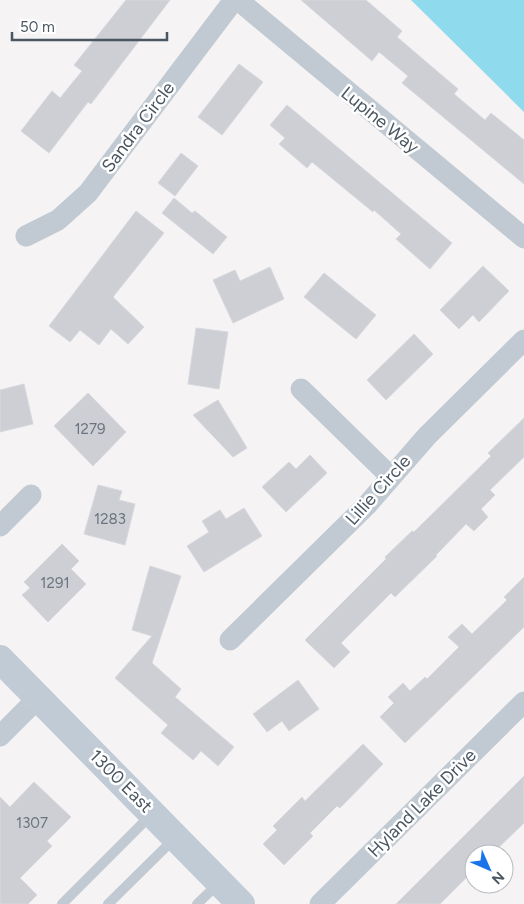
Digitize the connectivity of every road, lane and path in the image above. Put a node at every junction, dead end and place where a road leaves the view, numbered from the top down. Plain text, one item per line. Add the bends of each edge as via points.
1 (234, 0) edge
2 (238, 0) edge
3 (26, 236) dead end
4 (524, 238) edge
5 (524, 340) edge
6 (301, 389) dead end
7 (390, 477) junction
8 (31, 495) dead end
9 (0, 526) edge
10 (230, 640) dead end
11 (0, 659) edge
12 (38, 698) junction
13 (524, 702) edge
14 (0, 736) edge
15 (152, 814) junction
16 (175, 837) junction
17 (220, 882) junction
18 (62, 904) edge
19 (108, 904) edge
20 (197, 904) edge
21 (241, 904) edge
22 (320, 904) edge

1 - 3 street, Sandra Circle via 88,193 58,220
2 - 4 street, Lupine Way
5 - 7 street, Lillie Circle
6 - 7 street
7 - 10 street, Lillie Circle via 367,505
8 - 9 street
11 - 12 main road, 1300 East
12 - 14 street
12 - 15 main road, 1300 East
13 - 22 street, Hyland Lake Drive
15 - 16 main road, 1300 East
15 - 18 lane
16 - 17 main road, 1300 East
16 - 19 lane
17 - 20 lane
17 - 21 main road, 1300 East

